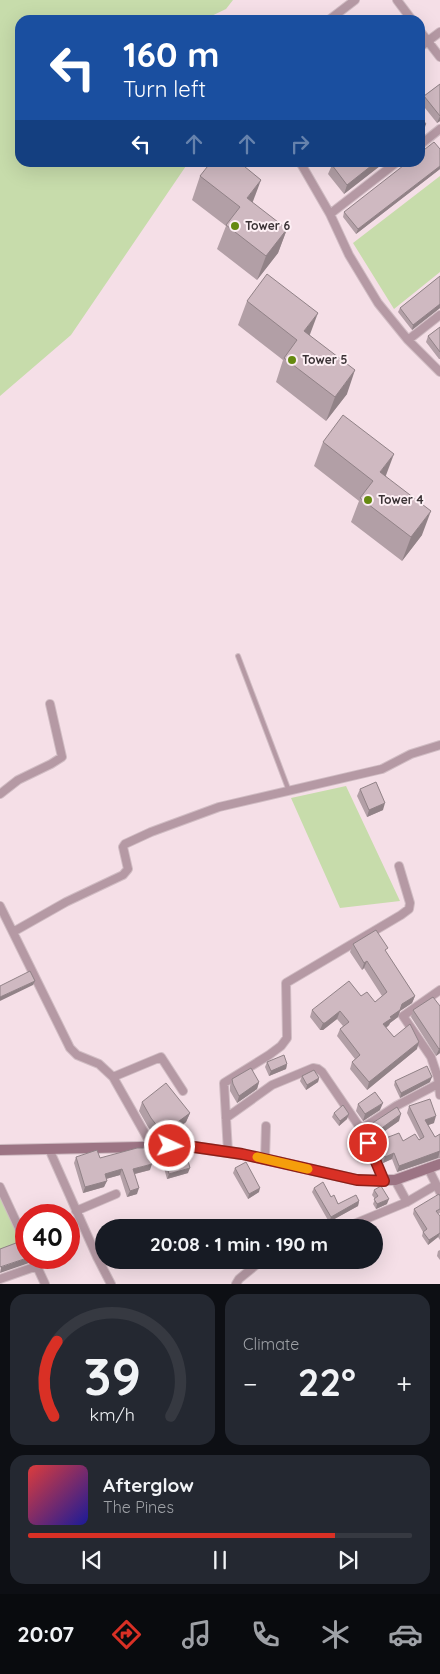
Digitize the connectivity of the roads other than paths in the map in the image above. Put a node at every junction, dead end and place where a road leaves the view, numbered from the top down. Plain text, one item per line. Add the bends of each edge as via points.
1 (355, 0) edge
2 (397, 0) edge
3 (336, 15) edge
4 (408, 15) edge
5 (440, 32) edge
6 (425, 37) edge
7 (428, 41) junction
8 (425, 43) edge
9 (440, 57) edge
10 (440, 129) edge
11 (425, 141) edge
12 (303, 167) edge
13 (391, 167) edge
14 (330, 214) junction
15 (440, 315) edge
16 (408, 340) junction
17 (440, 372) edge
18 (238, 656) dead end
19 (50, 704) dead end
20 (440, 745) edge
21 (289, 791) junction
22 (0, 794) edge
23 (398, 866) dead end
24 (0, 906) edge
25 (13, 932) junction
26 (440, 990) edge
27 (113, 1078) junction
28 (439, 1080) edge
29 (183, 1091) dead end
30 (440, 1095) edge
31 (226, 1118) junction
32 (266, 1126) dead end
33 (360, 1128) junction
34 (152, 1146) junction
35 (49, 1149) junction
36 (0, 1150) edge
37 (228, 1152) junction
38 (265, 1159) junction
39 (440, 1164) edge
40 (428, 1168) junction
41 (395, 1180) junction
42 (384, 1181) junction
43 (436, 1185) junction
44 (0, 1187) edge
45 (440, 1192) edge
46 (116, 1194) dead end
47 (407, 1202) junction
48 (73, 1204) edge
49 (80, 1209) edge
50 (15, 1219) edge
51 (366, 1219) edge
52 (80, 1220) edge
53 (28, 1269) edge
54 (38, 1269) edge
55 (251, 1269) edge
56 (0, 1279) edge
57 (46, 1284) edge
58 (111, 1284) edge
59 (236, 1284) edge

1 - 3 street
2 - 4 street
5 - 7 street
6 - 7 street
7 - 8 street
7 - 9 street
10 - 11 street
12 - 14 street
13 - 14 street
14 - 16 street via 349,255 378,303
15 - 16 street
16 - 17 street
18 - 21 lane
19 - 22 street via 62,757 18,780
20 - 21 street via 411,754 382,769
21 - 25 street via 219,807 125,844 123,853 128,869 123,875
23 - 31 street via 409,909 286,982 286,1038 269,1055 224,1082
24 - 25 street
25 - 27 street via 70,1048 77,1055 99,1064
26 - 28 street via 403,1016 431,1057
27 - 29 street via 161,1057
27 - 34 street
28 - 30 street
28 - 33 street
31 - 33 street via 272,1086 313,1068 322,1072
31 - 37 street
32 - 38 street
33 - 42 street
34 - 35 street
34 - 37 street via 187,1146
35 - 36 street
35 - 48 street
37 - 38 street
38 - 42 street via 357,1180
39 - 40 street
40 - 41 street
40 - 43 street
41 - 42 street
41 - 47 street
43 - 45 street
43 - 47 street
44 - 50 street
46 - 49 street
47 - 51 street
52 - 58 street
53 - 56 street
54 - 57 street
55 - 59 street

